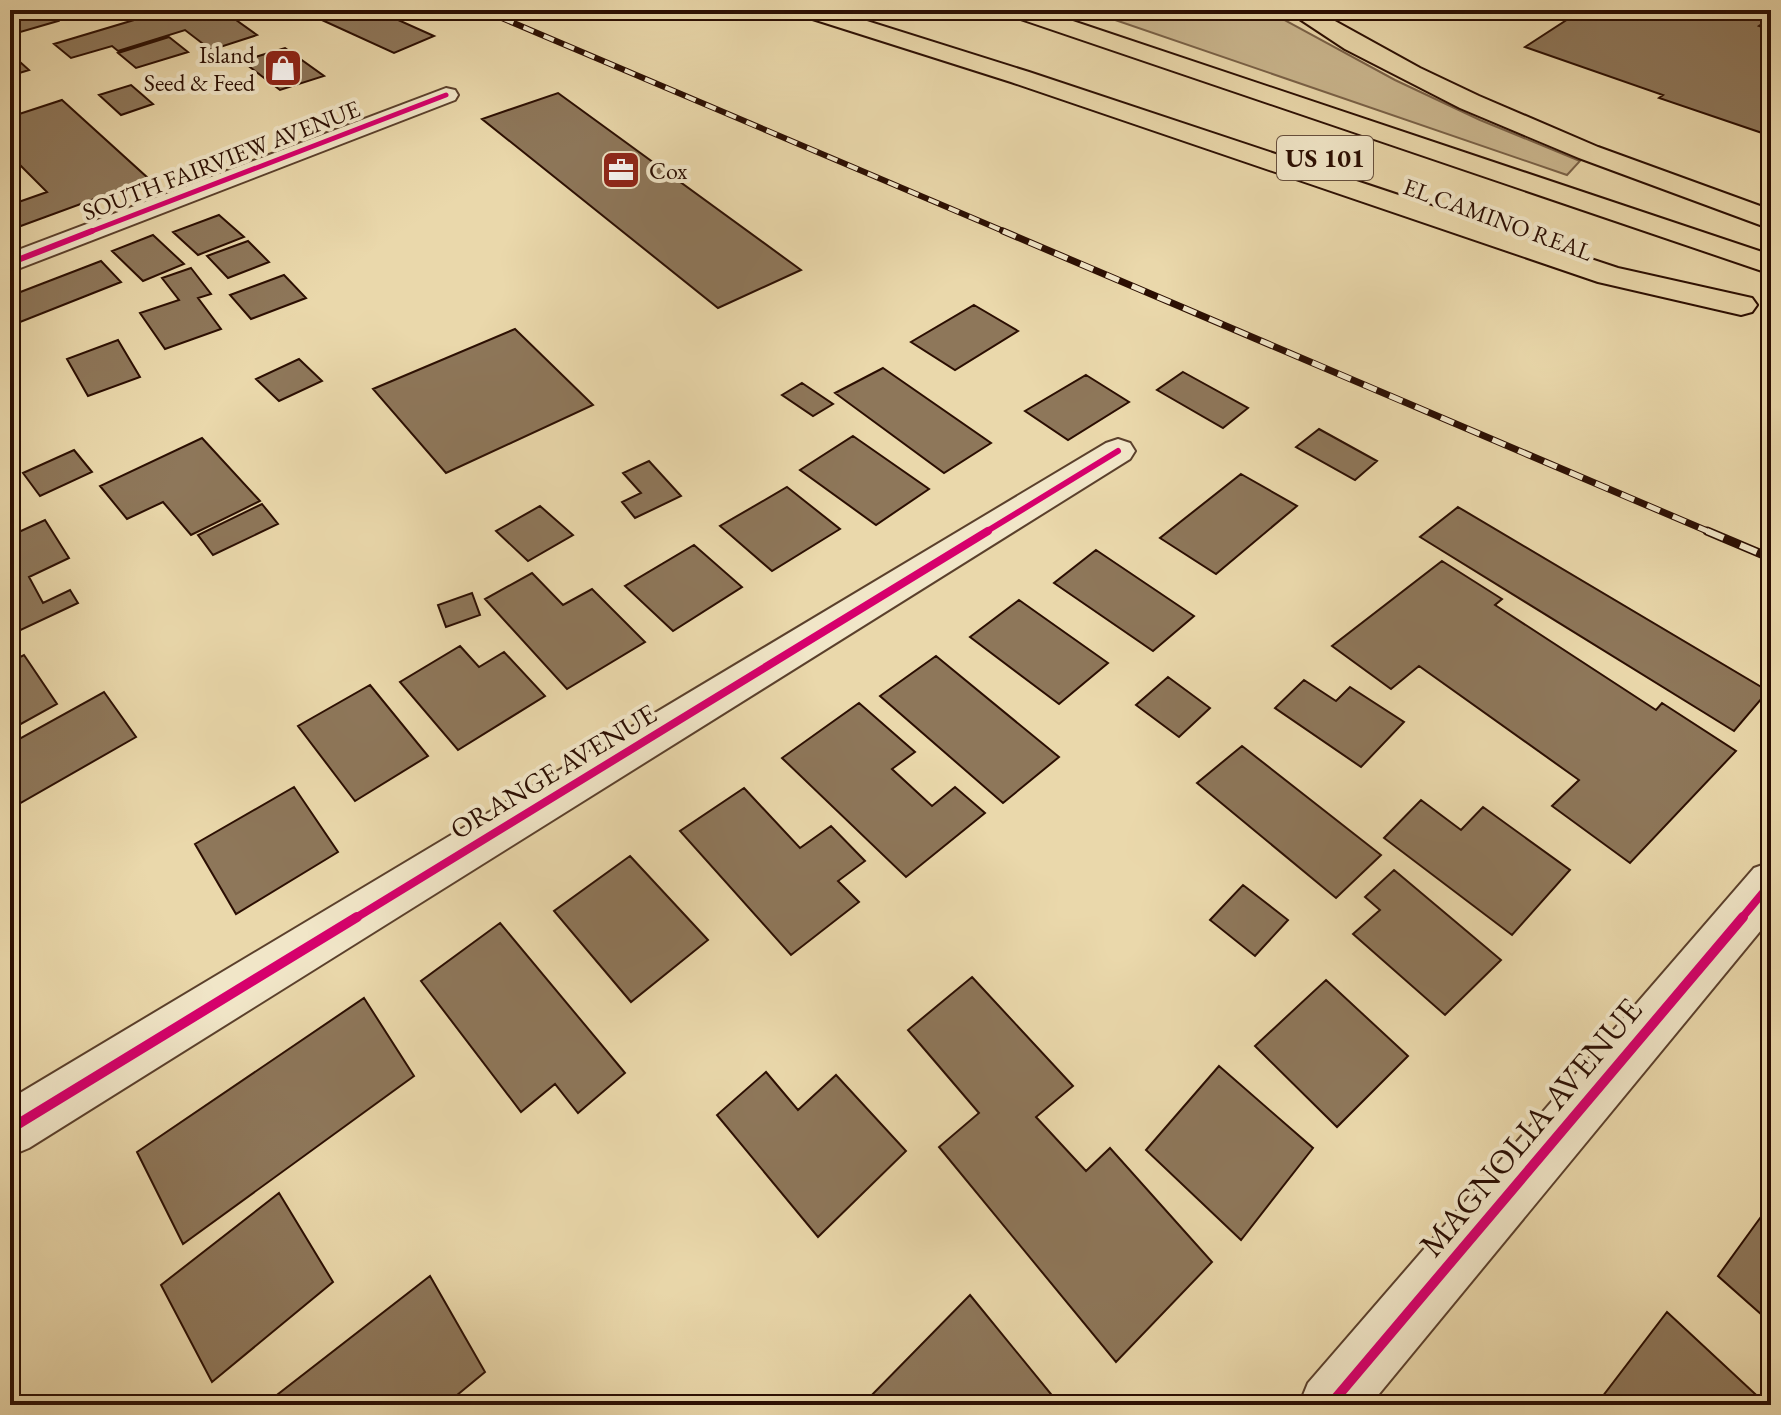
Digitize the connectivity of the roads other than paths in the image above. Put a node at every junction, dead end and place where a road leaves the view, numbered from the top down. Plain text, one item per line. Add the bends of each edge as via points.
1 (808, 10) edge
2 (1017, 10) edge
3 (1298, 10) edge
4 (998, 42) dead end
5 (446, 95) dead end
6 (1771, 220) edge
7 (10, 263) edge
8 (1771, 265) edge
9 (1756, 310) edge
10 (1118, 451) dead end
11 (1771, 883) edge
12 (10, 1129) edge
13 (1330, 1405) edge

1 - 9 highway via 1609,275
2 - 8 highway, EL CAMINO REAL / US 101
3 - 6 highway via 1490,112
4 - 9 highway, EL CAMINO REAL / US 101
5 - 7 street, SOUTH FAIRVIEW AVENUE
10 - 12 street, ORANGE AVENUE
11 - 13 street, MAGNOLIA AVENUE

